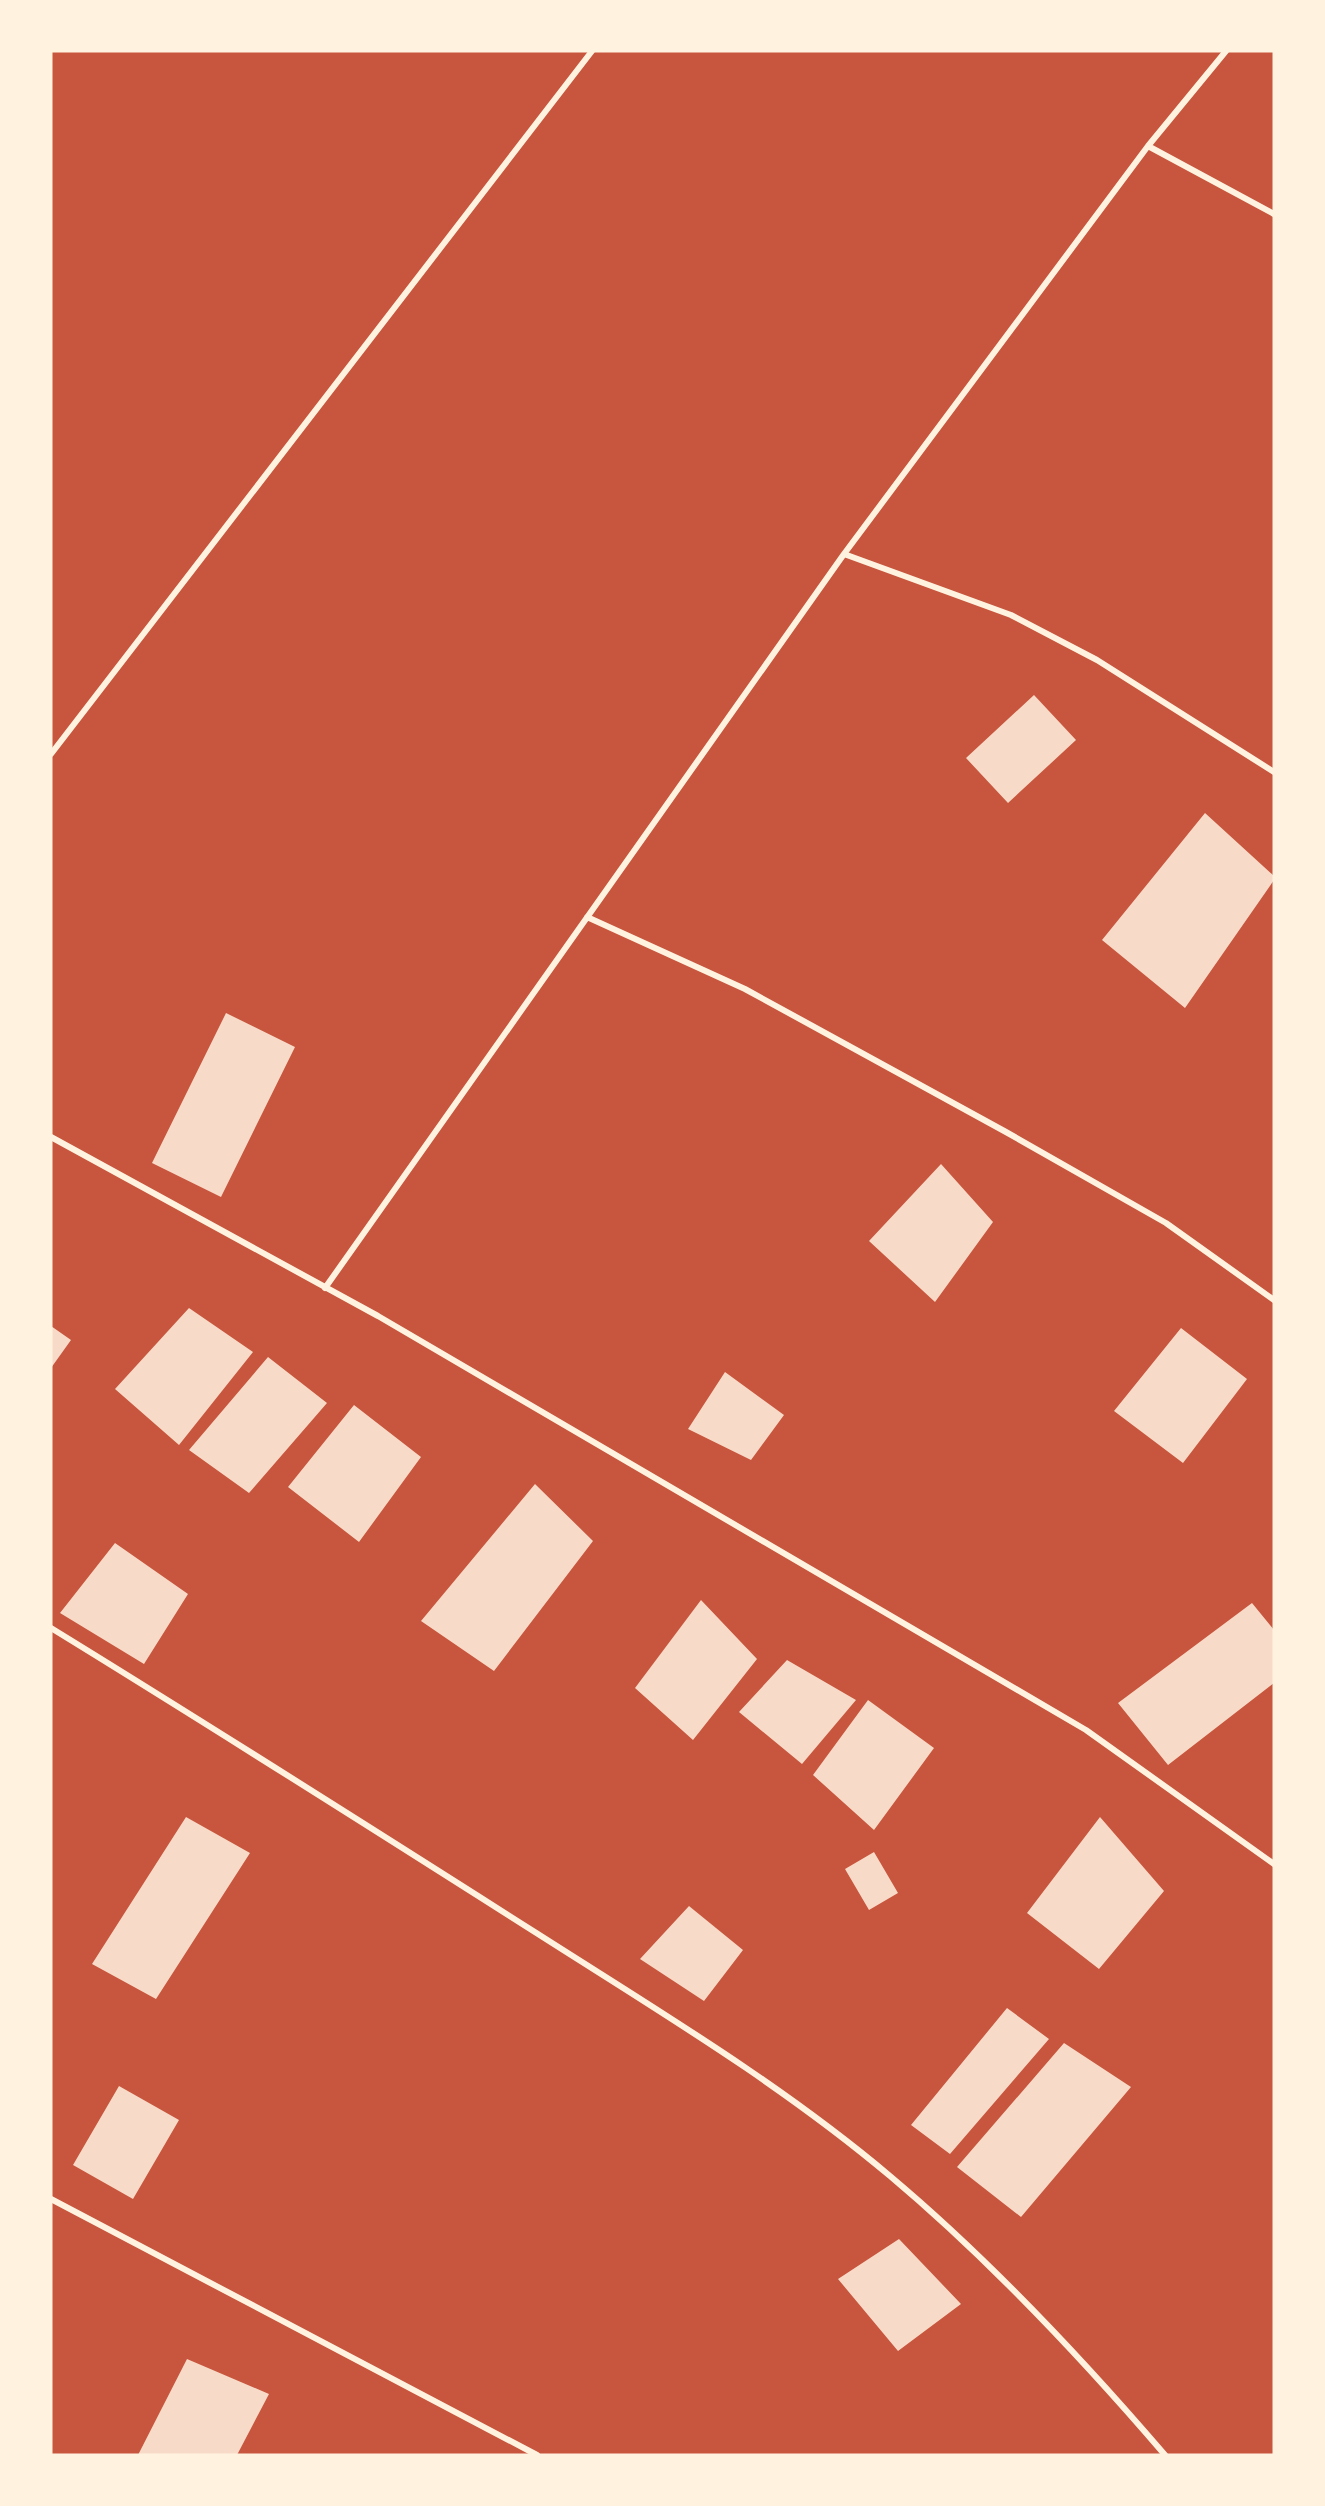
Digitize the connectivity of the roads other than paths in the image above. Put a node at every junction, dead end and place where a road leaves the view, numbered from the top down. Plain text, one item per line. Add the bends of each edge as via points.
1 (592, 51) edge
2 (1226, 51) edge
3 (1148, 146) junction
4 (1274, 214) edge
5 (844, 554) junction
6 (51, 754) edge
7 (1274, 772) edge
8 (587, 917) junction
9 (51, 1137) edge
10 (325, 1288) junction
11 (1274, 1300) edge
12 (51, 1628) edge
13 (1274, 1864) edge
14 (51, 2199) edge
15 (537, 2455) edge
16 (1165, 2455) edge

1 - 6 street
2 - 3 street
3 - 4 street
3 - 5 street
5 - 7 street via 1011,615 1097,660
5 - 8 street
8 - 10 street
8 - 11 street via 745,989 1005,1132 1166,1223
9 - 10 street
10 - 13 street via 1086,1730
12 - 16 street via 617,1984 798,2105 887,2173 969,2244
14 - 15 street

